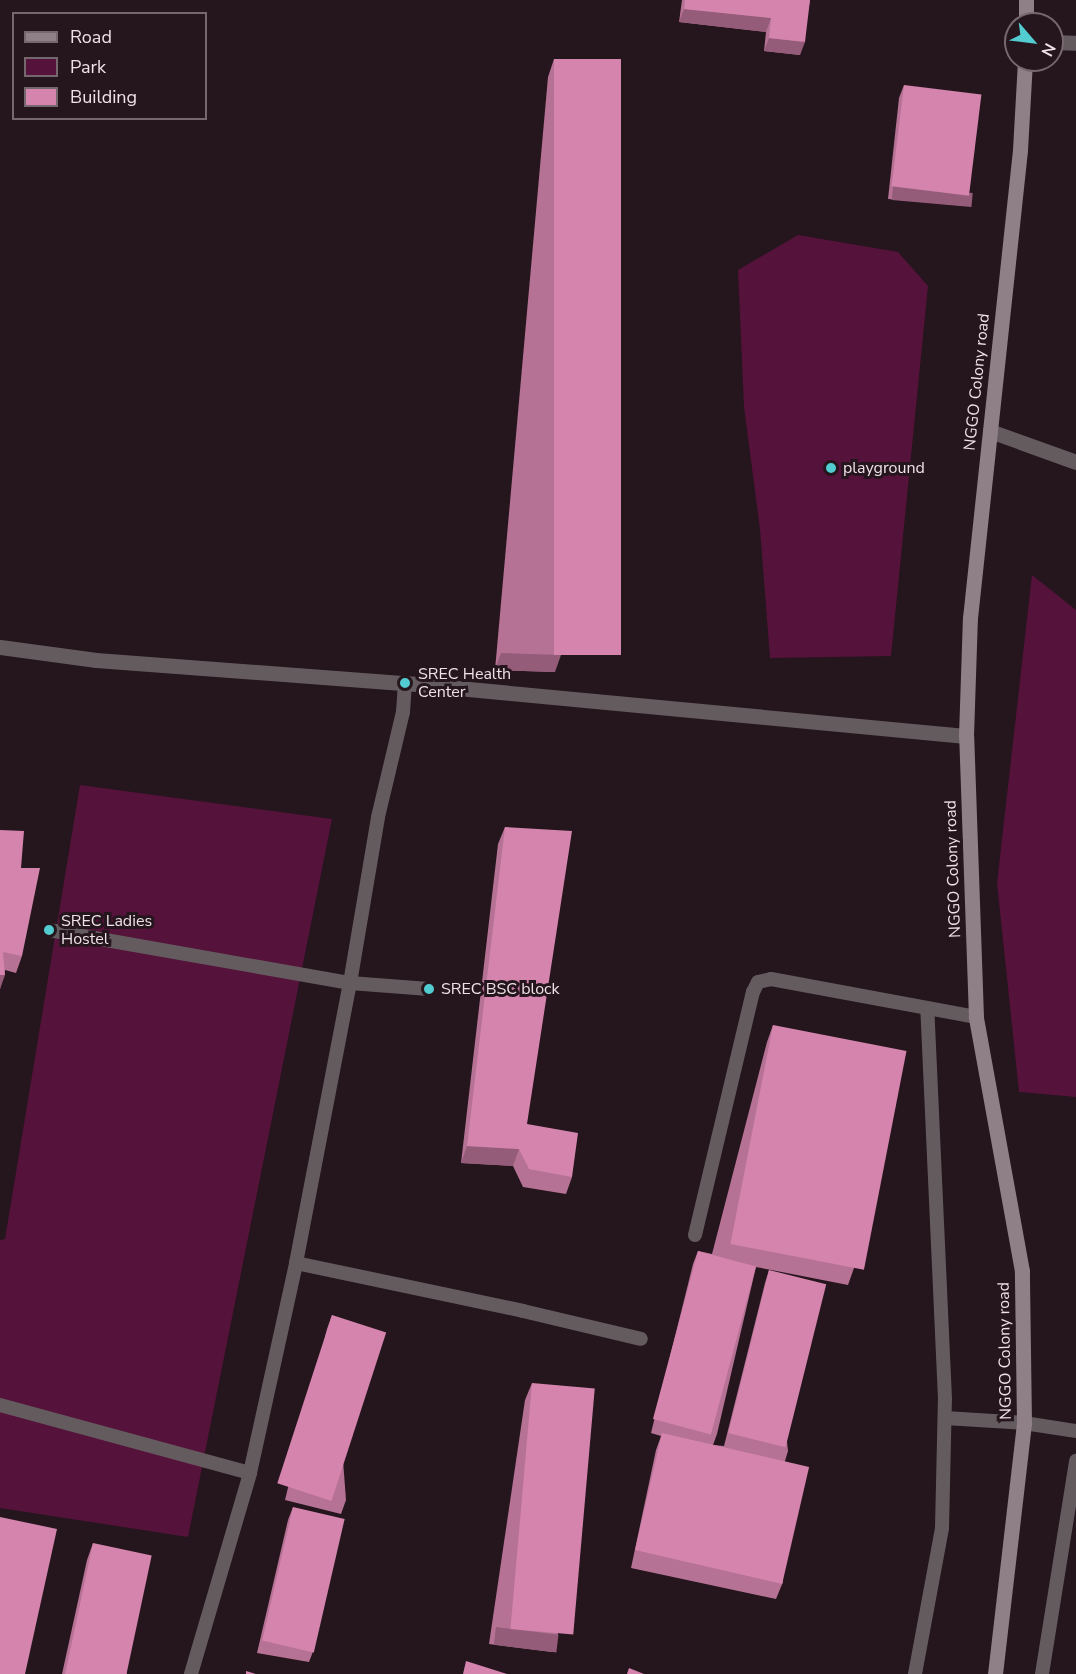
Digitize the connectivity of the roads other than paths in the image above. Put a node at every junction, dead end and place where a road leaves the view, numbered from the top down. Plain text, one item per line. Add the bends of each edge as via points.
1 (1025, 72) edge
2 (990, 431) junction
3 (1076, 462) edge
4 (0, 647) edge
5 (405, 683) junction
6 (966, 736) junction
7 (49, 930) dead end
8 (350, 983) junction
9 (429, 989) dead end
10 (927, 1008) junction
11 (976, 1017) junction
12 (695, 1235) dead end
13 (296, 1263) junction
14 (641, 1340) dead end
15 (0, 1405) edge
16 (945, 1418) junction
17 (1024, 1423) junction
18 (1076, 1431) edge
19 (1076, 1461) edge
20 (250, 1473) junction
21 (191, 1674) edge
22 (915, 1674) edge
23 (995, 1674) edge
24 (1042, 1674) edge

1 - 2 street, NGGO Colony road
2 - 3 street
2 - 6 street, NGGO Colony road via 970,618
4 - 5 street via 96,660
5 - 6 street
5 - 8 lane via 403,712 378,817
6 - 11 street, NGGO Colony road
7 - 8 lane
8 - 9 lane
8 - 13 lane
10 - 11 lane
10 - 12 lane via 771,979 758,982
10 - 16 lane
11 - 17 street, NGGO Colony road via 1022,1271
13 - 14 lane
13 - 20 lane
15 - 20 lane
16 - 17 lane
16 - 22 lane via 942,1528
17 - 18 lane
17 - 23 street, NGGO Colony road
19 - 24 lane
20 - 21 lane

